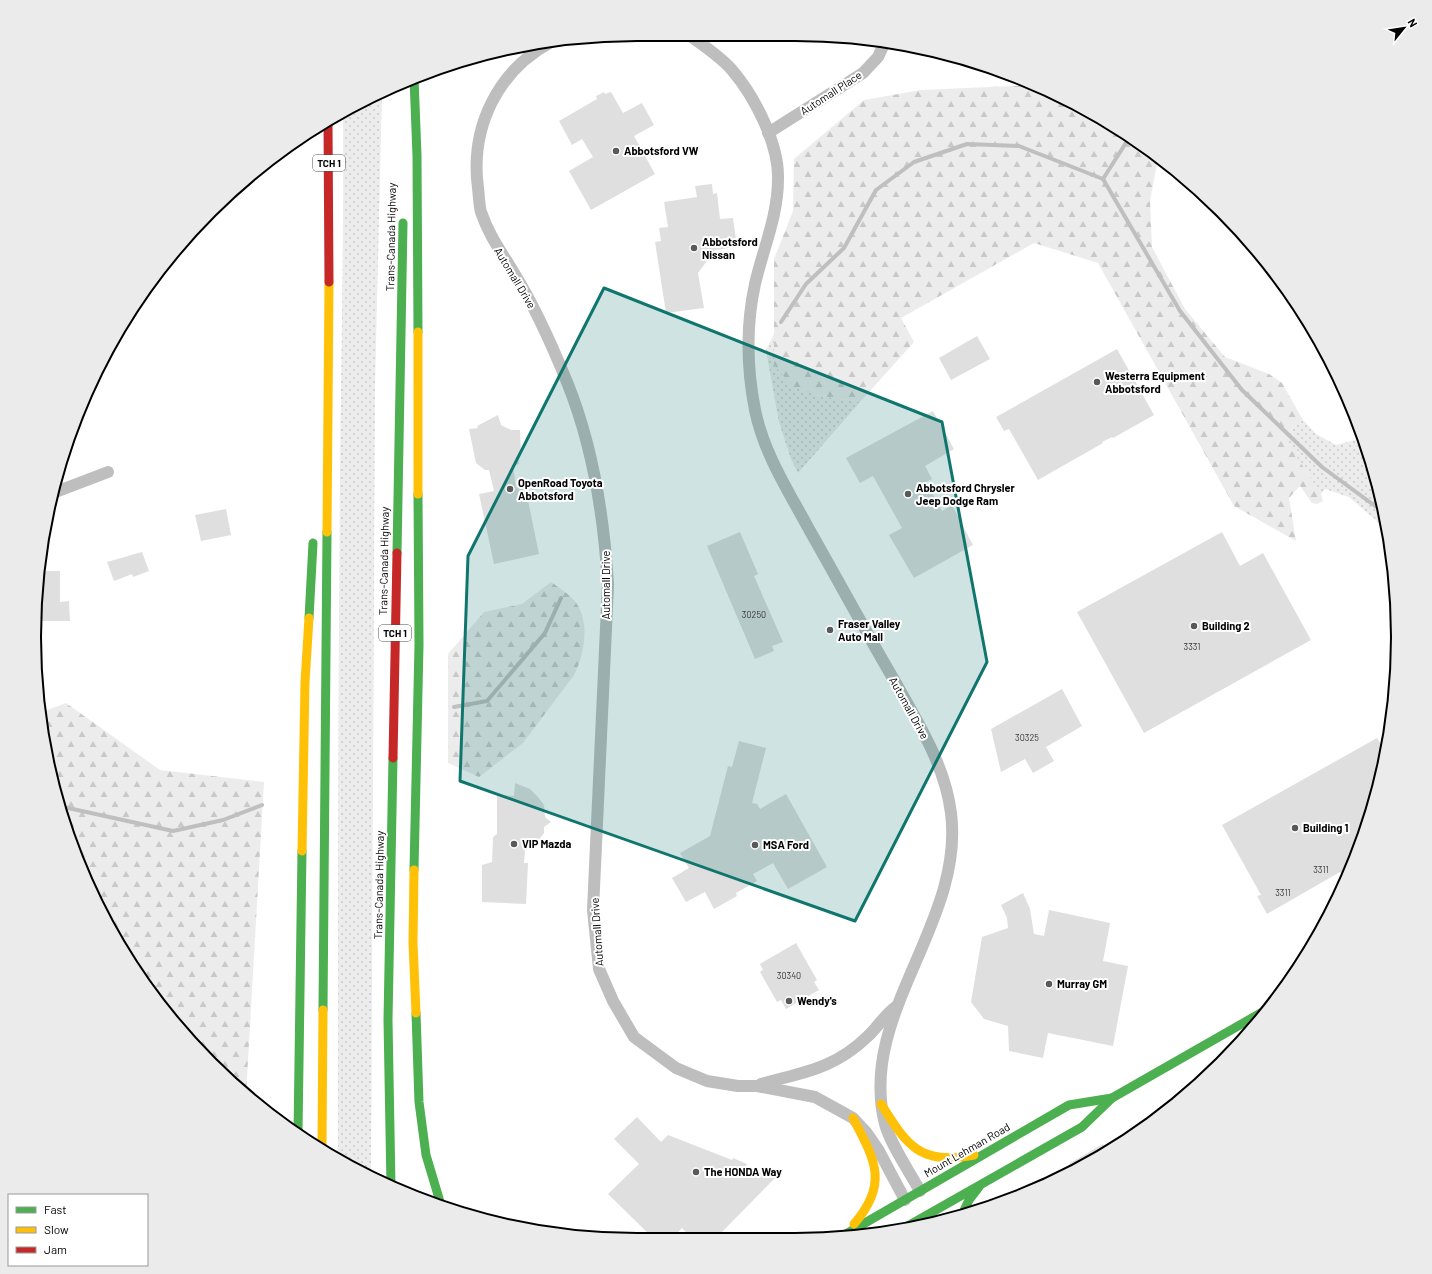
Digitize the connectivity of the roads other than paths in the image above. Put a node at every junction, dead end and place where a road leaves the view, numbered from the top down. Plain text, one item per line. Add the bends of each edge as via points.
1 (697, 41) edge
2 (882, 47) edge
3 (538, 49) edge
4 (414, 84) edge
5 (406, 87) edge
6 (406, 113) dead end
7 (328, 128) edge
8 (768, 133) junction
9 (330, 204) junction
10 (403, 215) dead end
11 (108, 472) dead end
12 (318, 477) dead end
13 (59, 491) edge
14 (314, 532) dead end
15 (898, 1005) junction
16 (1254, 1017) edge
17 (298, 1084) junction
18 (757, 1086) junction
19 (1112, 1098) junction
20 (881, 1104) junction
21 (854, 1118) junction
22 (293, 1123) edge
23 (298, 1127) edge
24 (322, 1143) edge
25 (989, 1151) junction
26 (391, 1180) edge
27 (982, 1184) junction
28 (920, 1191) junction
29 (439, 1199) edge
30 (905, 1200) junction
31 (965, 1208) edge
32 (932, 1212) junction
33 (934, 1216) edge
34 (923, 1219) edge
35 (917, 1221) edge
36 (854, 1230) edge
37 (848, 1231) edge

1 - 8 street, Automall Drive via 731,69 750,95
2 - 8 street, Automall Place via 878,57 863,73
3 - 18 street, Automall Drive via 512,71 495,94 477,148 476,178 481,211 494,243 538,316 580,418 605,542 608,585 593,910 599,969 613,1001 634,1037 676,1068 707,1081
4 - 29 main road via 417,156 419,645 413,943 419,1102 426,1155
5 - 6 main road
7 - 9 main road, TCH 1
8 - 15 street, Automall Drive via 779,177 776,210 755,286 748,336 749,375 755,412 768,455 924,733 942,771 951,814 950,860 937,912
9 - 12 main road
9 - 24 main road, TCH 1
10 - 26 main road, Trans-Canada Highway / TCH 1 via 388,1020
11 - 13 street
14 - 17 main road via 304,682
15 - 18 street, Automall Drive via 867,1037 838,1059 808,1073
15 - 20 street, Automall Drive via 882,1061 879,1086
16 - 19 main road, Mount Lehman Road
17 - 22 main road
17 - 23 main road
18 - 21 street, Automall Drive via 815,1097
19 - 25 main road, Mount Lehman Road via 1069,1105
19 - 27 main road, Mount Lehman Road via 1082,1127
20 - 25 main road via 909,1146 925,1155 957,1159
20 - 28 street, Automall Drive via 886,1127
21 - 30 street, Automall Drive via 879,1151
21 - 37 main road via 873,1161 877,1188 867,1212
25 - 28 main road, Mount Lehman Road
27 - 31 main road
27 - 32 main road, Mount Lehman Road
28 - 30 main road, Mount Lehman Road
28 - 32 main road
30 - 35 main road
30 - 36 main road, Mount Lehman Road
32 - 33 main road
32 - 34 main road, Mount Lehman Road

